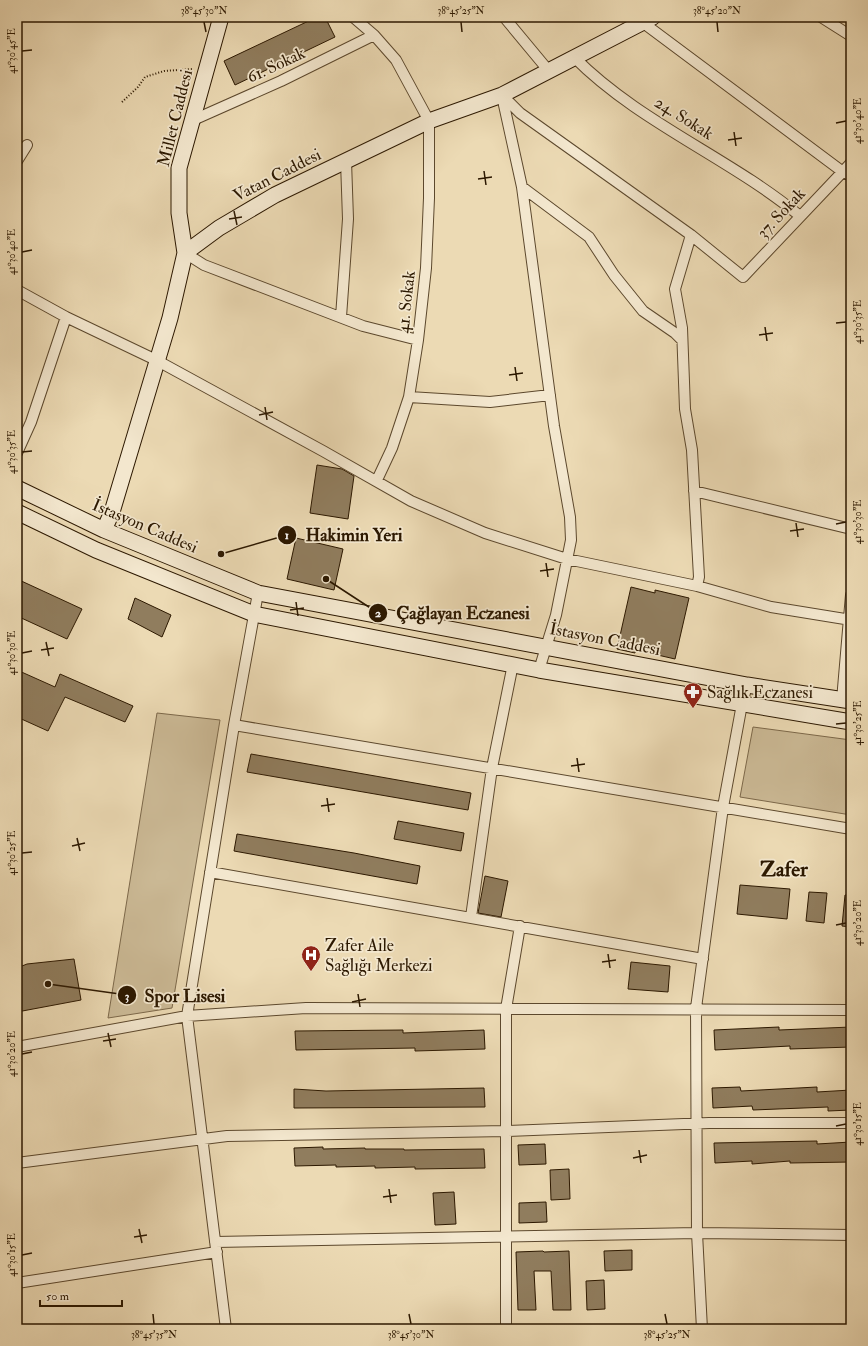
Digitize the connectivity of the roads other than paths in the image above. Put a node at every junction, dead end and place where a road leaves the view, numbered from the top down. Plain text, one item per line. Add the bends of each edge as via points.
1 (221, 17) edge
2 (504, 17) edge
3 (821, 17) edge
4 (360, 19) edge
5 (645, 19) edge
6 (374, 35) junction
7 (851, 36) edge
8 (574, 57) junction
9 (548, 70) junction
10 (502, 95) junction
11 (191, 121) junction
12 (429, 121) junction
13 (27, 145) dead end
14 (17, 161) edge
15 (346, 161) junction
16 (851, 163) edge
17 (847, 174) edge
18 (522, 187) junction
19 (800, 216) junction
20 (691, 235) junction
21 (186, 253) junction
22 (17, 290) edge
23 (66, 317) junction
24 (341, 317) junction
25 (418, 340) junction
26 (682, 340) junction
27 (156, 360) junction
28 (550, 395) junction
29 (409, 397) junction
30 (17, 453) edge
31 (377, 480) junction
32 (17, 488) edge
33 (694, 491) junction
34 (17, 512) edge
35 (851, 529) edge
36 (104, 530) junction
37 (567, 558) junction
38 (697, 586) junction
39 (258, 593) junction
40 (851, 595) edge
41 (254, 614) junction
42 (850, 620) edge
43 (546, 647) junction
44 (513, 664) junction
45 (539, 670) junction
46 (747, 685) junction
47 (846, 700) edge
48 (742, 704) junction
49 (851, 722) edge
50 (234, 725) junction
51 (492, 768) junction
52 (723, 807) junction
53 (851, 829) edge
54 (210, 872) junction
55 (471, 917) junction
56 (520, 926) junction
57 (702, 959) junction
58 (696, 1008) junction
59 (506, 1009) junction
60 (851, 1010) edge
61 (187, 1016) junction
62 (17, 1047) edge
63 (851, 1123) edge
64 (696, 1124) junction
65 (506, 1132) junction
66 (203, 1140) junction
67 (17, 1163) edge
68 (697, 1233) junction
69 (851, 1235) edge
70 (506, 1238) junction
71 (216, 1247) junction
72 (17, 1283) edge
73 (226, 1329) edge
74 (506, 1329) edge
75 (702, 1329) edge

1 - 11 main road, Millet Caddesi
2 - 9 street
3 - 7 street
4 - 6 street
5 - 8 main road, Vatan Caddesi
5 - 17 street
6 - 11 street, 61. Sokak via 282,81
6 - 12 street via 396,60
8 - 9 main road, Vatan Caddesi
8 - 19 street, 24. Sokak via 593,76 635,107 719,159
9 - 10 main road, Vatan Caddesi
10 - 12 main road, Vatan Caddesi
10 - 18 street
10 - 20 street via 520,113
11 - 21 main road, Millet Caddesi via 179,168 178,213
12 - 15 main road, Vatan Caddesi
12 - 25 street, 41. Sokak via 426,268
13 - 14 street
15 - 21 main road, Vatan Caddesi via 269,199 219,228
15 - 24 street via 348,219
16 - 17 street, 37. Sokak
17 - 19 street, 37. Sokak
18 - 26 street via 589,237 614,275 644,311
18 - 28 street
19 - 20 street, 37. Sokak via 743,277
20 - 26 street via 675,289
21 - 24 street via 204,265
21 - 27 main road via 170,318
22 - 23 street
23 - 27 street
23 - 30 street via 31,422
24 - 25 street via 363,326
25 - 29 street, 41. Sokak
26 - 33 street via 685,409 692,450
27 - 31 street
27 - 36 main road via 112,512
28 - 29 street via 490,402
28 - 37 street via 570,518 571,540
29 - 31 street, 41. Sokak via 392,448
31 - 37 street via 411,501 485,533
32 - 36 main road, İstasyon Caddesi
33 - 35 street
33 - 38 street via 700,578
34 - 41 main road via 96,550
36 - 39 main road, İstasyon Caddesi
37 - 38 street
37 - 43 street via 556,616
38 - 42 street via 771,607
39 - 41 street
39 - 43 main road, İstasyon Caddesi
40 - 42 street
41 - 44 main road
41 - 50 street
42 - 47 street
43 - 45 street
43 - 46 main road, İstasyon Caddesi
44 - 45 main road
44 - 51 street
45 - 48 main road
46 - 47 main road, İstasyon Caddesi
46 - 48 street
48 - 49 main road
48 - 52 street
50 - 51 street
50 - 54 street
51 - 52 street
51 - 55 street
52 - 53 street
52 - 57 street
54 - 55 street
54 - 61 street
55 - 56 street
56 - 57 street
56 - 59 street
57 - 58 street
58 - 59 street
58 - 60 street
58 - 64 street
59 - 61 street via 306,1008
59 - 65 street
61 - 62 street
61 - 66 street
63 - 64 street
64 - 65 street
64 - 68 street
65 - 66 street via 227,1136
65 - 70 street
66 - 67 street
66 - 71 street
68 - 69 street
68 - 70 street
68 - 75 street
70 - 71 street
70 - 74 street
71 - 72 street
71 - 73 street

